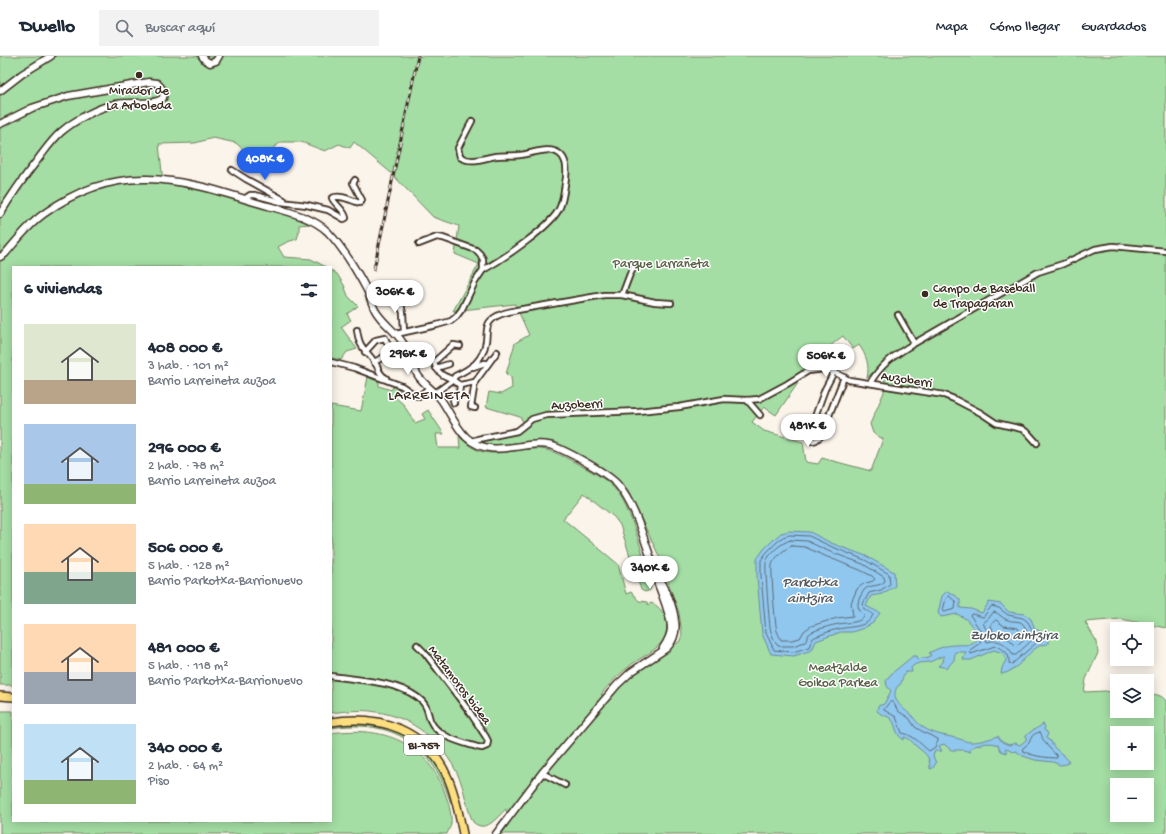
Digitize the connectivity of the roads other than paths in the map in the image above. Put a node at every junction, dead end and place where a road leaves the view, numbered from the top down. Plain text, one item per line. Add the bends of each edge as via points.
1 (51, 56) edge
2 (202, 56) edge
3 (219, 56) edge
4 (0, 91) edge
5 (472, 121) dead end
6 (0, 124) edge
7 (232, 170) dead end
8 (355, 180) dead end
9 (244, 199) junction
10 (291, 204) junction
11 (0, 214) edge
12 (419, 244) dead end
13 (1166, 251) edge
14 (0, 257) edge
15 (636, 264) dead end
16 (483, 270) junction
17 (391, 292) dead end
18 (399, 295) dead end
19 (622, 295) junction
20 (671, 303) dead end
21 (403, 313) junction
22 (898, 315) dead end
23 (357, 330) dead end
24 (404, 332) junction
25 (396, 334) junction
26 (914, 344) junction
27 (460, 346) dead end
28 (365, 352) junction
29 (497, 352) dead end
30 (332, 362) edge
31 (374, 362) junction
32 (449, 364) dead end
33 (488, 364) junction
34 (436, 368) junction
35 (471, 368) junction
36 (834, 372) junction
37 (844, 378) junction
38 (386, 380) junction
39 (453, 380) junction
40 (475, 382) junction
41 (870, 383) junction
42 (460, 385) junction
43 (429, 388) junction
44 (435, 393) junction
45 (747, 400) junction
46 (454, 403) dead end
47 (475, 408) dead end
48 (760, 415) dead end
49 (472, 442) junction
50 (1037, 442) dead end
51 (416, 645) dead end
52 (332, 676) edge
53 (0, 696) edge
54 (12, 697) edge
55 (332, 722) edge
56 (542, 773) junction
57 (565, 785) dead end
58 (463, 834) edge
59 (496, 834) edge

1 - 4 street
2 - 3 street via 210,63
5 - 16 street via 458,148 460,157 465,160 556,151 565,160 567,175 560,208 550,222 498,262
6 - 11 street via 44,103 68,96 149,82 157,83 164,91 163,98 156,102 113,104 68,127 29,171
7 - 10 street
8 - 10 street via 362,200 360,203 337,196 332,198 346,214 345,218 328,210
9 - 10 street via 255,195
9 - 14 street via 161,179 132,178 96,185 44,213
9 - 25 street via 295,215 326,230 361,279 377,313
12 - 16 street via 437,237 476,250 483,259
13 - 26 street via 1113,246 1095,250 1038,272
15 - 19 street
16 - 24 street via 456,317 437,325
17 - 21 street
18 - 21 street
19 - 20 street
19 - 35 street via 594,296 498,315 489,323 484,351
21 - 24 street
22 - 26 street
23 - 28 street via 358,340
24 - 25 street
25 - 43 street via 418,376
26 - 41 street via 888,361
27 - 34 street via 447,347 435,359
28 - 31 street
28 - 31 street via 376,340 385,338 392,354
29 - 33 street
30 - 38 street
31 - 38 street via 378,372
32 - 34 street
33 - 35 street
33 - 40 street
34 - 39 street via 443,376
35 - 39 street via 455,376
36 - 37 street, Auzoberri
36 - 37 street via 809,433 812,440 821,436
36 - 45 street, Auzoberri via 824,369 808,371 770,394 759,399
37 - 41 street, Auzoberri
38 - 43 street via 419,396
39 - 42 street
39 - 44 street
40 - 42 street
40 - 47 street via 471,407
41 - 50 street, Auzoberri via 944,395 996,423 1022,429
42 - 46 street via 460,394 453,400
43 - 44 street
44 - 49 street
45 - 48 street
45 - 49 street, Auzoberri via 724,399 638,411 546,415 532,420 517,431
49 - 56 street via 496,449 551,445 614,481 627,499 638,524 675,620 671,643 617,685
51 - 52 street, Matamoros bidea via 425,653 469,711 486,737 487,746 482,748 469,745 440,733 418,697 400,688
53 - 54 main road
55 - 58 main road, BI-757 via 380,722 396,727 424,744 448,776
56 - 57 street
56 - 59 street

